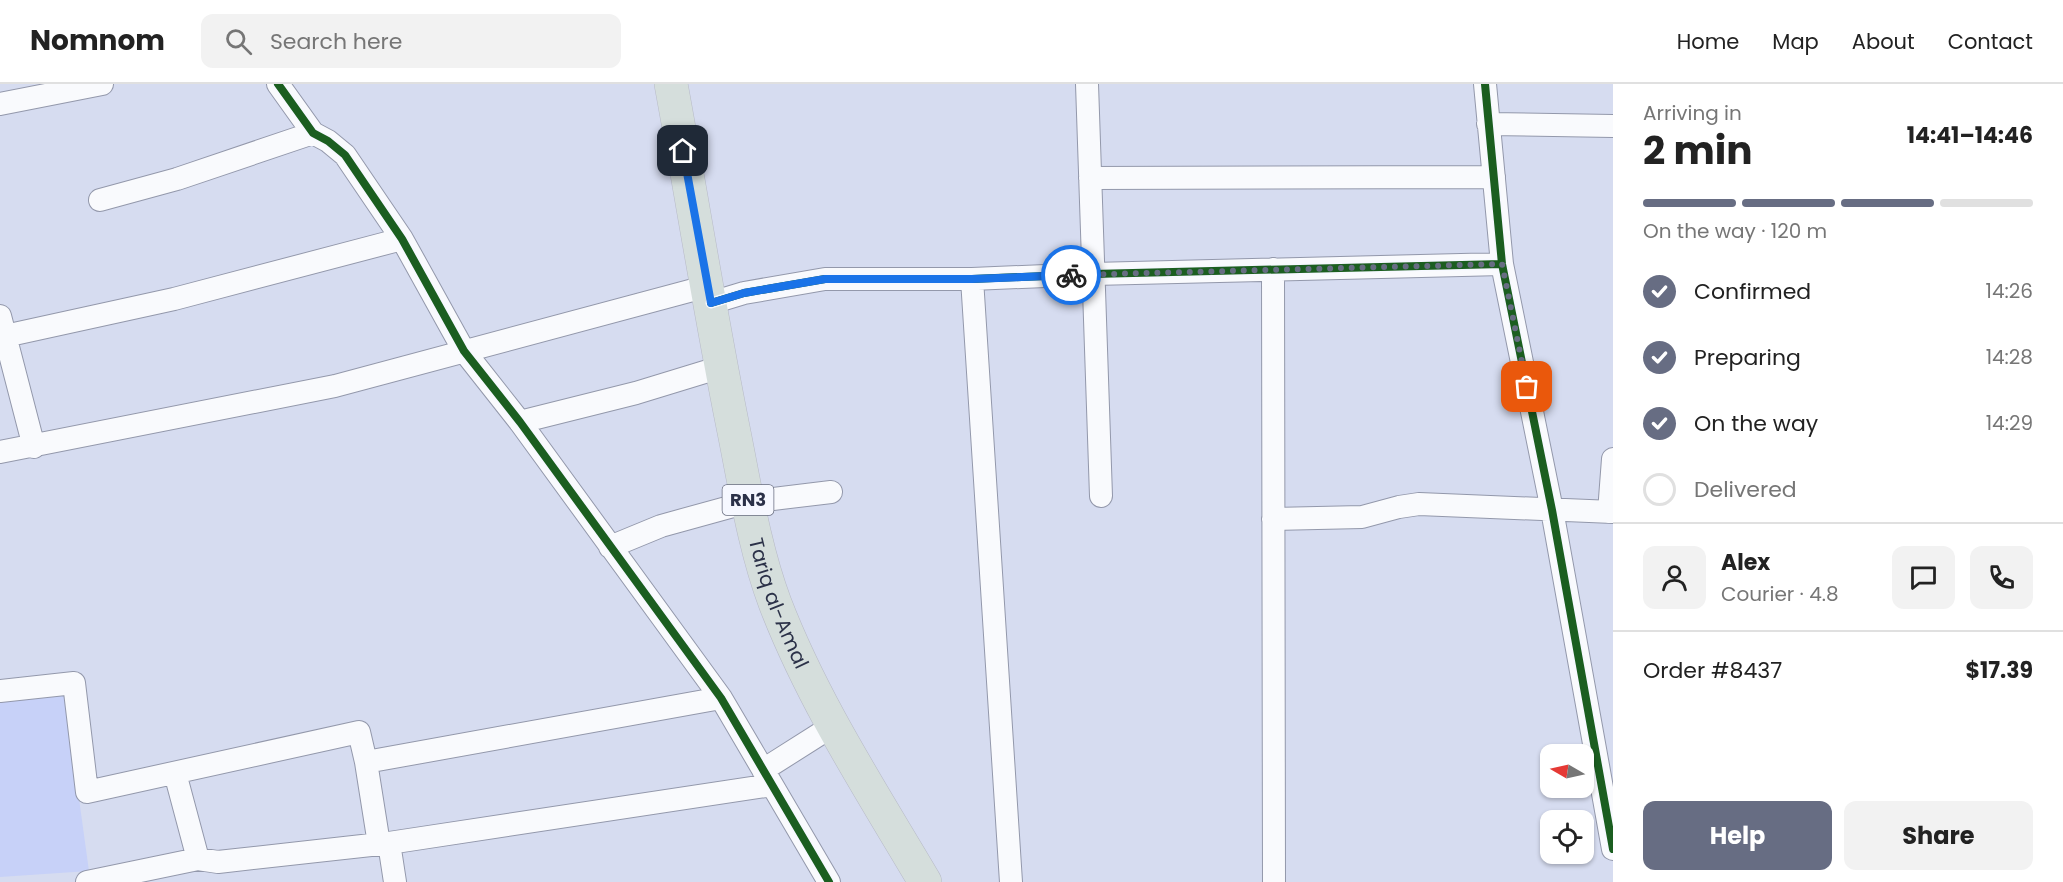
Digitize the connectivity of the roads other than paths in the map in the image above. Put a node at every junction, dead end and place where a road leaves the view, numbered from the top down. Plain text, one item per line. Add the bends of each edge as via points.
1 (102, 84) edge
2 (278, 84) edge
3 (671, 84) edge
4 (1087, 84) edge
5 (1485, 84) edge
6 (0, 104) edge
7 (1488, 124) junction
8 (1613, 126) edge
9 (313, 133) junction
10 (1494, 177) junction
11 (1090, 178) junction
12 (100, 200) dead end
13 (402, 239) junction
14 (1502, 264) junction
15 (1273, 270) junction
16 (1093, 274) junction
17 (972, 279) junction
18 (709, 295) junction
19 (3, 326) edge
20 (464, 351) junction
21 (721, 367) junction
22 (520, 422) junction
23 (34, 447) junction
24 (0, 452) edge
25 (1613, 459) edge
26 (831, 492) dead end
27 (1101, 496) dead end
28 (748, 502) junction
29 (1552, 510) junction
30 (1611, 512) edge
31 (1273, 519) junction
32 (610, 547) junction
33 (0, 691) edge
34 (721, 698) junction
35 (834, 725) junction
36 (366, 762) junction
37 (175, 773) junction
38 (767, 777) junction
39 (384, 843) junction
40 (1613, 849) edge
41 (198, 860) junction
42 (87, 882) edge
43 (395, 882) edge
44 (829, 882) edge
45 (926, 882) edge
46 (1011, 882) edge
47 (1274, 882) edge

1 - 6 street
2 - 9 street
3 - 18 highway, Tariq al-Amal / RN3
4 - 11 street
5 - 7 street
7 - 8 street
7 - 10 street
9 - 12 street via 177,179
9 - 13 street via 345,155
10 - 11 street
10 - 14 street
11 - 16 street
13 - 19 street via 174,299
13 - 20 street
14 - 15 street
14 - 29 street
15 - 16 street
15 - 31 street
16 - 17 street
16 - 27 street
17 - 18 street via 825,279
17 - 46 street
18 - 20 street
18 - 21 highway, Tariq al-Amal / RN3
19 - 23 street
20 - 22 street
20 - 23 street via 335,386
21 - 22 street
21 - 28 highway, Tariq al-Amal / RN3
22 - 32 street
23 - 24 street
25 - 30 street
26 - 28 street
28 - 32 street via 661,526
28 - 35 highway, Tariq al-Amal / RN3 via 775,603
29 - 30 street
29 - 31 street via 1419,504 1362,518
29 - 40 street
31 - 47 street
32 - 34 street
33 - 37 street via 74,683 87,792
34 - 36 street
34 - 38 street
35 - 38 street
35 - 45 highway, Tariq al-Amal / RN3
36 - 37 street via 359,732
36 - 39 street
37 - 41 street
38 - 39 street
38 - 44 street
39 - 41 street via 218,862
39 - 43 street
41 - 42 street

